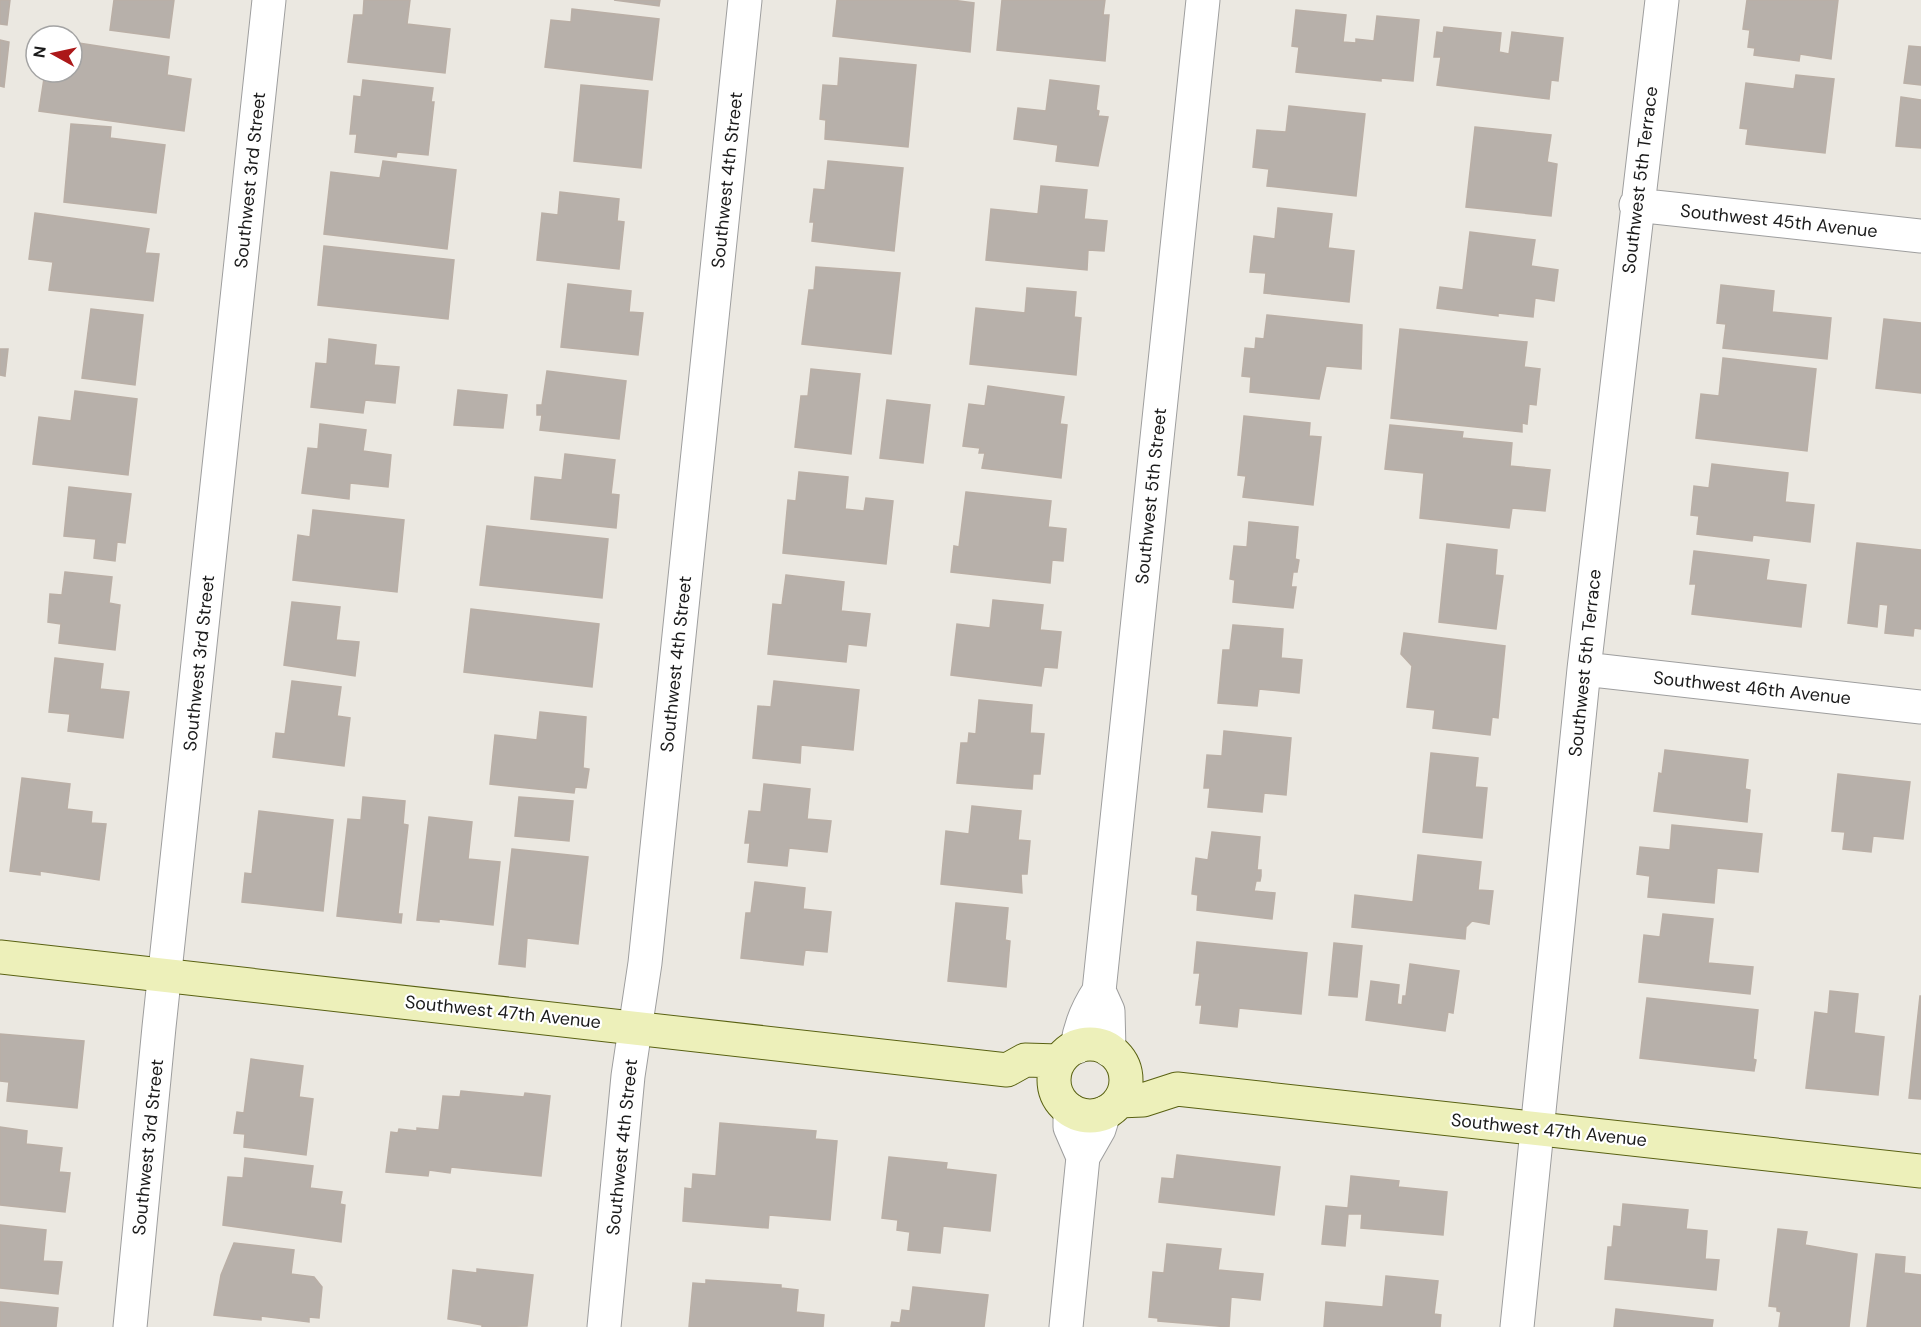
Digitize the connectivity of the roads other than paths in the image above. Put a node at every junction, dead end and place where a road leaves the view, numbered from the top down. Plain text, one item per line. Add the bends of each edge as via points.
1 (269, 0) edge
2 (745, 0) edge
3 (1203, 0) edge
4 (1662, 0) edge
5 (1636, 205) junction
6 (1921, 236) edge
7 (1584, 669) junction
8 (1921, 707) edge
9 (0, 957) edge
10 (166, 974) junction
11 (1099, 991) junction
12 (636, 1027) junction
13 (1068, 1054) junction
14 (1116, 1059) junction
15 (1006, 1070) junction
16 (1178, 1089) junction
17 (1063, 1103) junction
18 (1111, 1107) junction
19 (1536, 1128) junction
20 (1083, 1157) junction
21 (1921, 1171) edge
22 (130, 1327) edge
23 (604, 1327) edge
24 (1066, 1327) edge
25 (1517, 1327) edge

1 - 10 street, Southwest 3rd Street
2 - 12 street, Southwest 4th Street
3 - 11 street, Southwest 5th Street
4 - 5 street, Southwest 5th Terrace
5 - 6 street, Southwest 45th Avenue
5 - 7 street, Southwest 5th Terrace
7 - 8 street, Southwest 46th Avenue
7 - 19 street, Southwest 5th Terrace
9 - 10 street, Southwest 47th Avenue
10 - 12 street, Southwest 47th Avenue
10 - 22 street, Southwest 3rd Street
11 - 13 street, Southwest 5th Street
11 - 14 street, Southwest 5th Street via 1108,1011
12 - 15 street, Southwest 47th Avenue
12 - 23 street, Southwest 4th Street
13 - 14 street, Southwest 47th Avenue via 1099,1045
13 - 15 street, Southwest 47th Avenue via 1024,1060
13 - 17 street via 1054,1084
14 - 16 street, Southwest 47th Avenue via 1164,1078
14 - 18 street via 1124,1090
15 - 17 street, Southwest 47th Avenue
16 - 18 street, Southwest 47th Avenue
16 - 19 street, Southwest 47th Avenue
17 - 18 street, Southwest 47th Avenue via 1086,1116
17 - 20 street
18 - 20 street
19 - 21 street, Southwest 47th Avenue
19 - 25 street, Southwest 5th Terrace
20 - 24 street

